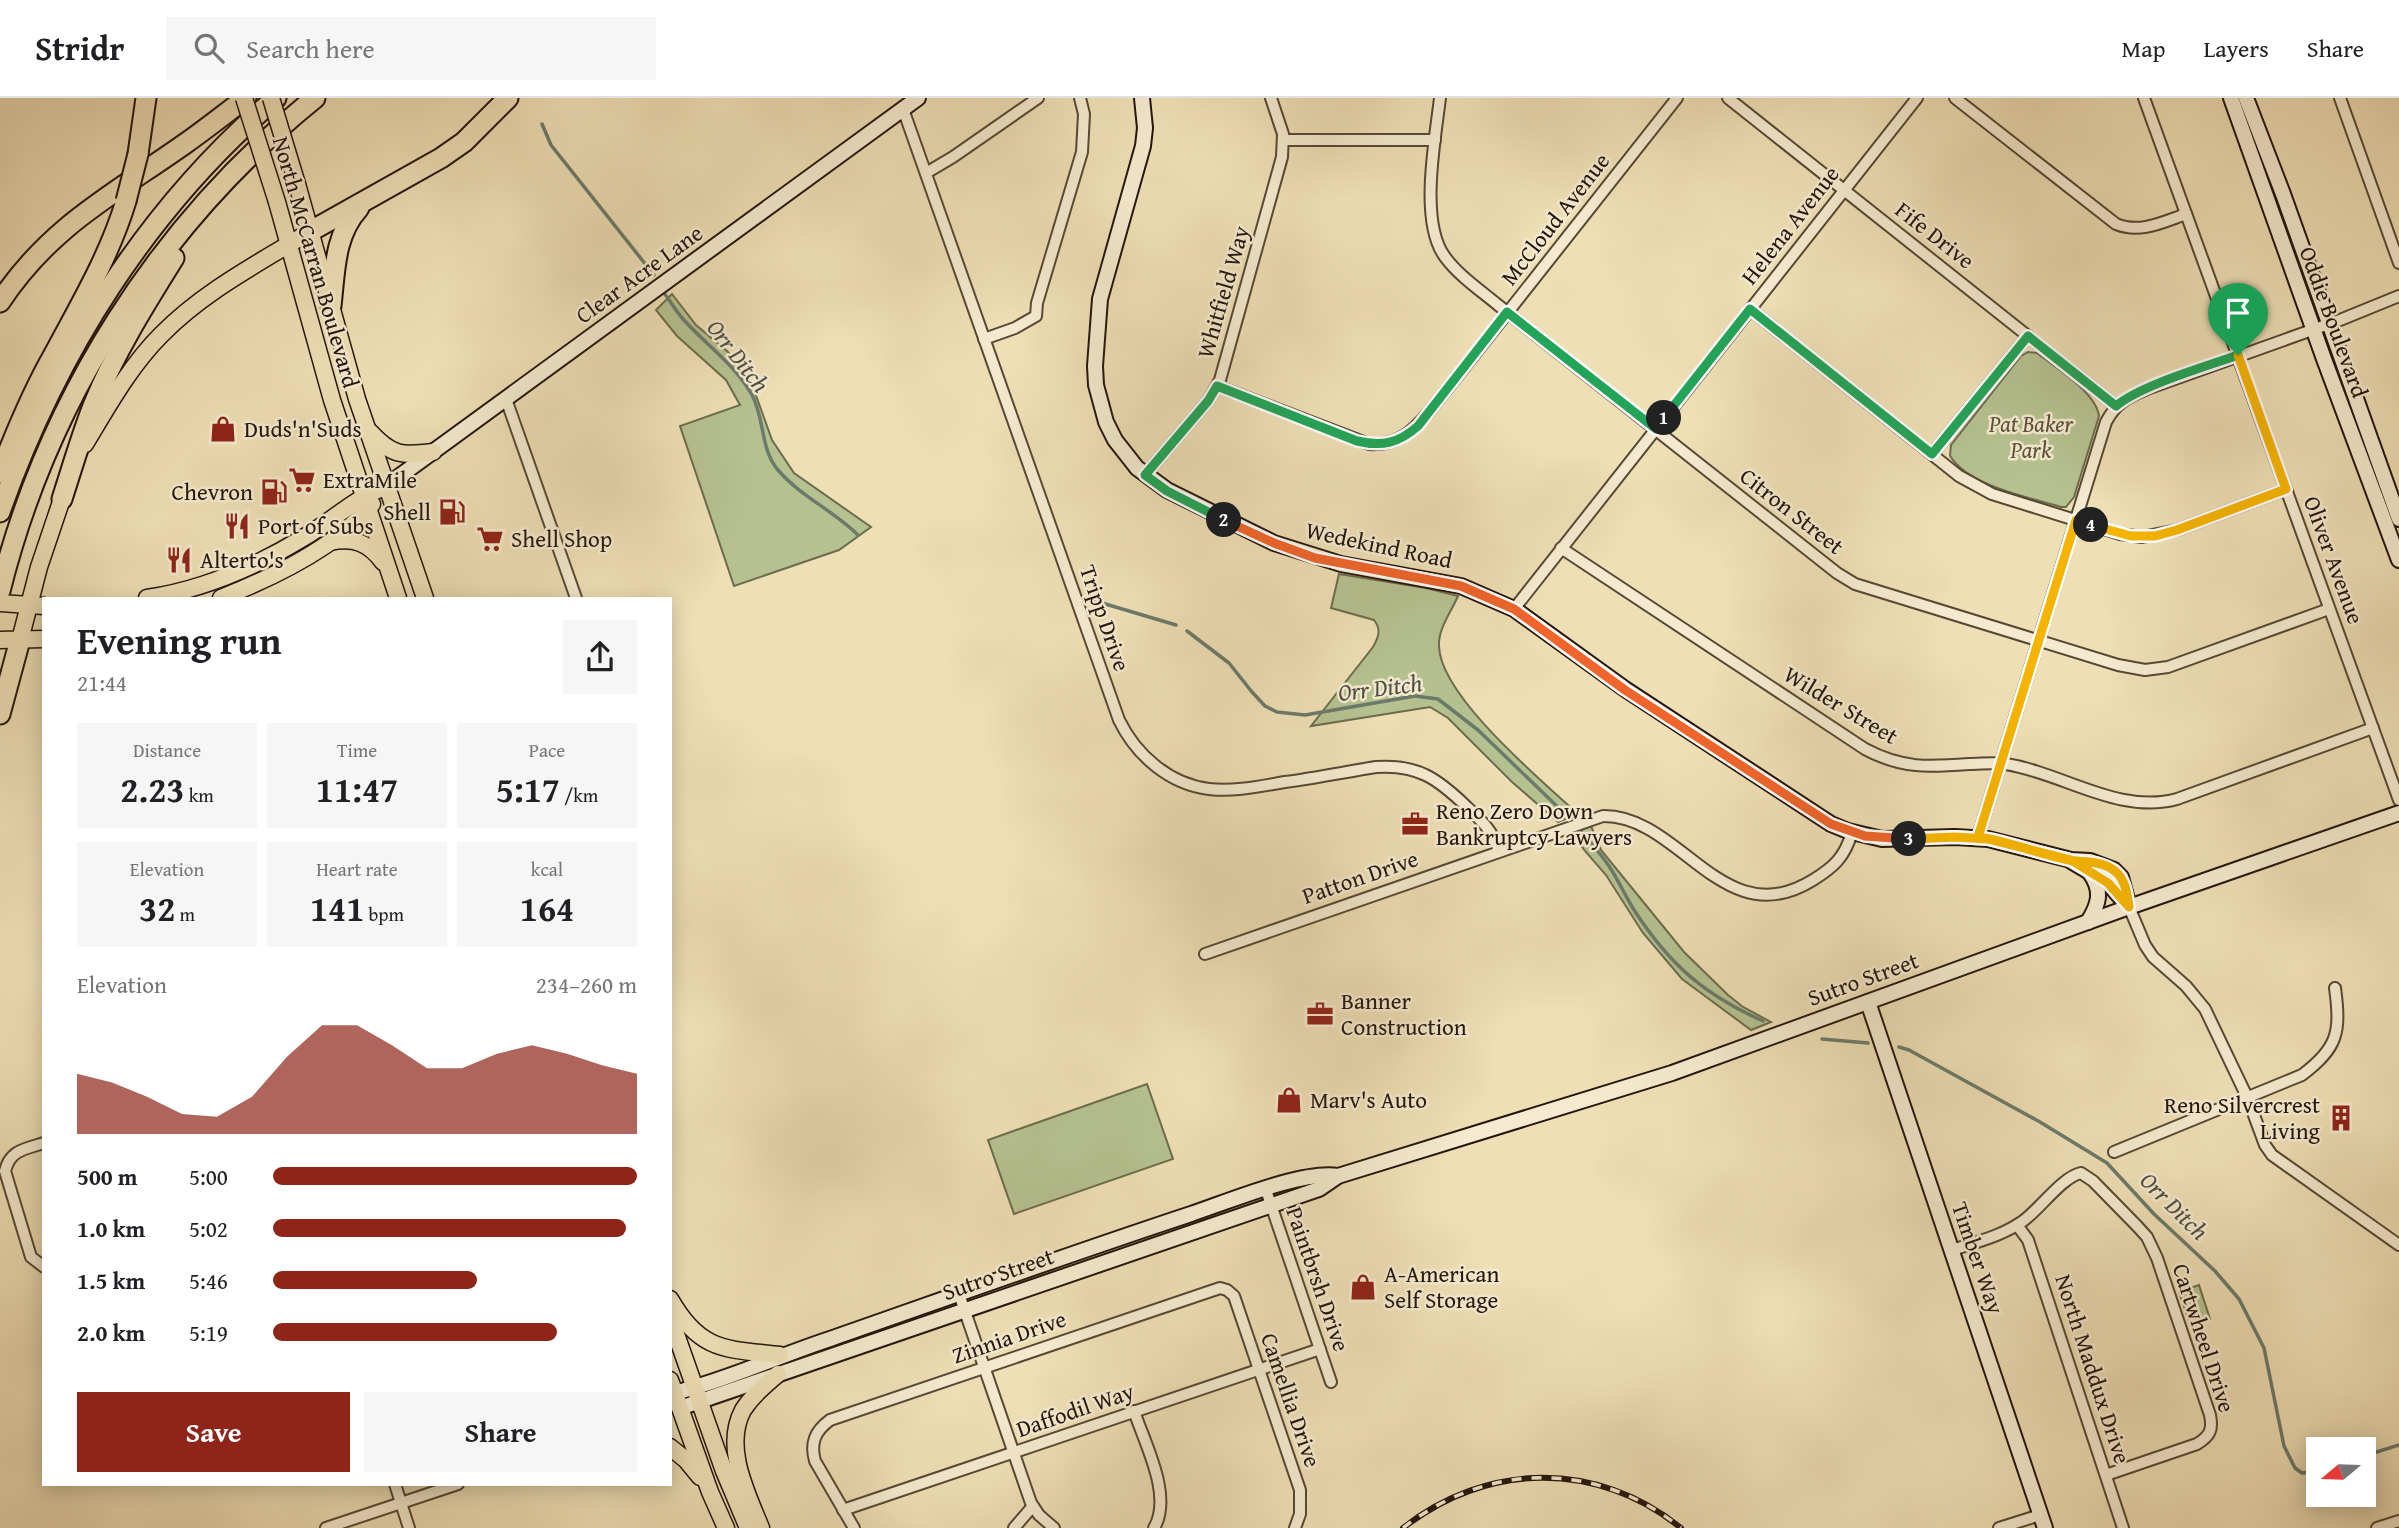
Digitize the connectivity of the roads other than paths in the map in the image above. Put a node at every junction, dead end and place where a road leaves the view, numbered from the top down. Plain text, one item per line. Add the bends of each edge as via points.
1 (146, 98) edge
2 (245, 98) edge
3 (274, 98) edge
4 (315, 98) edge
5 (508, 98) edge
6 (918, 98) edge
7 (1038, 98) edge
8 (1080, 98) edge
9 (1142, 98) edge
10 (1271, 98) edge
11 (1440, 98) edge
12 (1677, 98) edge
13 (1728, 98) edge
14 (1917, 98) edge
15 (1955, 98) edge
16 (2144, 98) edge
17 (2231, 98) edge
18 (2246, 98) edge
19 (2340, 98) edge
20 (903, 109) junction
21 (275, 132) junction
22 (1283, 140) junction
23 (1435, 140) junction
24 (926, 173) junction
25 (1844, 190) junction
26 (364, 202) junction
27 (2186, 214) junction
28 (311, 231) junction
29 (288, 245) junction
30 (2399, 263) edge
31 (2399, 296) edge
32 (0, 302) edge
33 (331, 306) junction
34 (1750, 309) junction
35 (1507, 312) junction
36 (2330, 324) junction
37 (2313, 330) junction
38 (2028, 336) junction
39 (984, 339) junction
40 (2238, 355) junction
41 (1217, 386) junction
42 (506, 399) junction
43 (2116, 406) junction
44 (367, 429) junction
45 (1656, 429) junction
46 (433, 452) junction
47 (1932, 454) junction
48 (0, 473) edge
49 (1145, 475) junction
50 (386, 486) junction
51 (2286, 489) junction
52 (62, 499) junction
53 (365, 502) junction
54 (0, 512) edge
55 (2399, 519) edge
56 (2076, 520) junction
57 (328, 542) junction
58 (1561, 548) junction
59 (2399, 560) edge
60 (389, 571) junction
61 (0, 592) edge
62 (158, 597) edge
63 (223, 597) edge
64 (398, 597) edge
65 (425, 597) edge
66 (576, 597) edge
67 (0, 603) edge
68 (36, 606) edge
69 (1514, 609) junction
70 (2329, 609) junction
71 (42, 639) edge
72 (0, 640) edge
73 (20, 640) junction
74 (2040, 641) junction
75 (0, 714) edge
76 (2373, 728) junction
77 (2001, 764) junction
78 (2399, 800) edge
79 (2399, 813) edge
80 (1852, 832) junction
81 (1978, 837) junction
82 (1499, 851) junction
83 (2071, 860) junction
84 (2090, 872) junction
85 (2129, 907) junction
86 (2088, 922) junction
87 (1205, 954) dead end
88 (2336, 988) dead end
89 (1868, 1002) junction
90 (2248, 1099) junction
91 (42, 1144) edge
92 (2114, 1152) dead end
93 (1338, 1175) junction
94 (1266, 1190) junction
95 (1271, 1205) junction
96 (2017, 1225) junction
97 (2399, 1245) edge
98 (1952, 1250) junction
99 (42, 1265) edge
100 (1227, 1290) joint
101 (959, 1294) junction
102 (672, 1303) edge
103 (964, 1310) junction
104 (672, 1324) edge
105 (826, 1340) junction
106 (1320, 1349) junction
107 (780, 1355) junction
108 (827, 1358) junction
109 (984, 1367) junction
110 (1259, 1369) junction
111 (778, 1374) junction
112 (1331, 1382) dead end
113 (697, 1395) junction
114 (673, 1397) edge
115 (1134, 1411) junction
116 (672, 1449) edge
117 (1013, 1453) junction
118 (2106, 1475) junction
119 (396, 1486) edge
120 (452, 1486) edge
121 (710, 1492) junction
122 (401, 1503) junction
123 (1033, 1506) junction
124 (843, 1510) junction
125 (2043, 1521) edge
126 (2399, 1521) edge
127 (326, 1528) edge
128 (409, 1528) edge
129 (726, 1528) edge
130 (748, 1528) edge
131 (761, 1528) edge
132 (854, 1528) edge
133 (1014, 1528) edge
134 (1054, 1528) edge
135 (1154, 1528) edge
136 (1295, 1528) edge
137 (1999, 1528) edge
138 (2123, 1528) edge
139 (2377, 1528) edge

1 - 48 highway, bridge via 138,154 108,252 51,358
2 - 29 main road, North McCarran Boulevard, bridge
2 - 32 highway via 78,216 29,263
3 - 28 main road, North McCarran Boulevard, bridge
3 - 54 highway via 180,192 117,276 55,383
4 - 21 highway
5 - 26 highway via 464,142
6 - 20 main road, Clear Acre Lane
7 - 24 street
8 - 39 street via 1082,152 1036,316
9 - 49 main road, Wedekind Road via 1143,146 1100,299 1095,366 1106,422
10 - 22 street, Whitfield Way
11 - 23 street, Citron Street
12 - 35 street, McCloud Avenue
13 - 25 street, Fife Drive
14 - 25 street, Helena Avenue
15 - 27 street via 2116,224 2141,229
16 - 27 street, Oliver Avenue
17 - 37 main road, Oddie Boulevard
18 - 36 main road, Oddie Boulevard
19 - 30 street
20 - 24 street, Tripp Drive
20 - 42 main road, Clear Acre Lane
21 - 52 highway via 211,205 134,322 93,407
21 - 61 highway via 184,226 114,323 48,447
22 - 23 street
22 - 41 street, Whitfield Way via 1278,174
23 - 35 street, Citron Street via 1431,204 1435,239 1454,268
24 - 39 street, Tripp Drive
25 - 34 street, Helena Avenue
25 - 38 street, Fife Drive
26 - 28 highway
26 - 33 highway via 338,243
27 - 40 street, Oliver Avenue
28 - 29 main road
28 - 33 main road, North McCarran Boulevard
29 - 52 main road via 230,279 162,335 103,414
29 - 53 main road, North McCarran Boulevard
31 - 36 street
33 - 44 main road, North McCarran Boulevard
34 - 45 street, Helena Avenue
34 - 47 street
35 - 41 street, McCloud Avenue via 1418,426 1389,443 1357,441
35 - 45 street, Citron Street
36 - 37 street
36 - 55 main road, Oddie Boulevard
37 - 40 street
37 - 59 main road, Oddie Boulevard
38 - 43 street, Fife Drive
38 - 47 street
39 - 82 street, Tripp Drive via 1116,711 1139,752 1174,778 1210,789 1254,787 1383,767 1418,771 1444,784 1486,825
40 - 43 street via 2147,389
40 - 51 street, Oliver Avenue
41 - 49 street, Whitfield Way
42 - 46 main road, Clear Acre Lane
42 - 66 street
43 - 56 street via 2106,422
44 - 46 main road via 397,453
44 - 50 main road, North McCarran Boulevard
45 - 58 street, Helena Avenue
45 - 74 street, Citron Street via 1855,584
46 - 50 main road, Clear Acre Lane
47 - 56 street via 1980,490
49 - 69 main road, Wedekind Road via 1167,491 1297,552 1461,586
50 - 53 main road, Clear Acre Lane
50 - 65 main road, North McCarran Boulevard
51 - 56 street via 2155,536 2120,534
51 - 70 street, Oliver Avenue
52 - 68 main road via 39,567
53 - 57 main road, Clear Acre Lane
53 - 60 main road, North McCarran Boulevard
53 - 62 main road, Clear Acre Lane via 250,567
56 - 74 street
57 - 60 main road via 360,542
57 - 63 main road, Clear Acre Lane
58 - 69 street, Helena Avenue
58 - 77 street, Wilder Street via 1877,755 1914,766
60 - 64 main road, North McCarran Boulevard
67 - 68 main road
68 - 73 main road
69 - 80 main road, Wedekind Road via 1625,690 1810,812
70 - 74 street, Citron Street via 2157,669 2132,668
70 - 76 street, Oliver Avenue
71 - 73 main road
72 - 73 main road
73 - 75 highway
74 - 77 street
76 - 77 street, Wilder Street via 2154,804
76 - 78 street, Oliver Avenue
77 - 81 street
79 - 85 main road, Sutro Street
80 - 81 main road, Wedekind Road via 1898,840
80 - 82 street, Patton Drive via 1843,856 1829,870 1792,891 1770,895 1735,888 1640,824 1617,816 1591,818
81 - 83 main road, Wedekind Road
82 - 87 street, Patton Drive
83 - 84 main road, Wedekind Road
83 - 85 main road, Wedekind Road via 2114,870 2125,886
84 - 85 main road, Wedekind Road via 2108,883
84 - 86 main road via 2099,892
85 - 86 main road, Sutro Street
85 - 90 street, Wedekind Road via 2153,957 2205,1009
86 - 89 main road, Sutro Street
88 - 90 street via 2339,1020 2334,1043 2322,1060 2302,1075
89 - 93 main road, Sutro Street via 1672,1073
89 - 98 main road, Timber Way
90 - 92 street
90 - 97 street, Wedekind Road via 2272,1155
91 - 99 street via 7,1159 5,1171 31,1257
93 - 94 main road, Sutro Street via 1312,1175
93 - 95 main road, Sutro Street via 1319,1189
94 - 95 street, Paintbrsh Drive
94 - 101 main road, Sutro Street
95 - 103 main road, Sutro Street
95 - 106 street, Paintbrsh Drive
96 - 98 street
96 - 118 street, North Maddux Drive via 2028,1240
96 - 118 street, Cartwheel Drive via 2069,1178 2081,1173 2138,1227 2152,1247 2211,1422 2209,1435 2197,1444
98 - 125 main road, Timber Way
100 - 109 street, Zinnia Drive via 1214,1289
100 - 110 street, Camellia Drive via 1234,1296
101 - 103 street
101 - 105 main road, Sutro Street
102 - 107 main road via 704,1339 730,1350
103 - 108 main road, Sutro Street
103 - 109 street
104 - 113 main road
105 - 107 main road, Sutro Street
105 - 108 main road
106 - 110 street, Daffodil Way
106 - 112 street, Paintbrsh Drive
107 - 113 main road, Sutro Street
108 - 111 main road, Sutro Street
109 - 117 street
109 - 124 street, Zinnia Drive via 822,1426 813,1453
110 - 115 street, Daffodil Way
110 - 136 street, Camellia Drive via 1300,1490
111 - 113 main road, Sutro Street
111 - 131 main road via 744,1410 737,1431 736,1452
113 - 114 main road, Sutro Street
113 - 130 main road
114 - 121 main road
115 - 117 street, Daffodil Way
115 - 135 street via 1161,1490 1161,1513
116 - 121 main road
117 - 123 street
117 - 124 street, Daffodil Way
118 - 138 street, North Maddux Drive
119 - 122 street
120 - 122 street
121 - 129 main road
122 - 127 street
122 - 128 street
123 - 133 street
123 - 134 street
124 - 132 street
125 - 137 street
126 - 139 street

